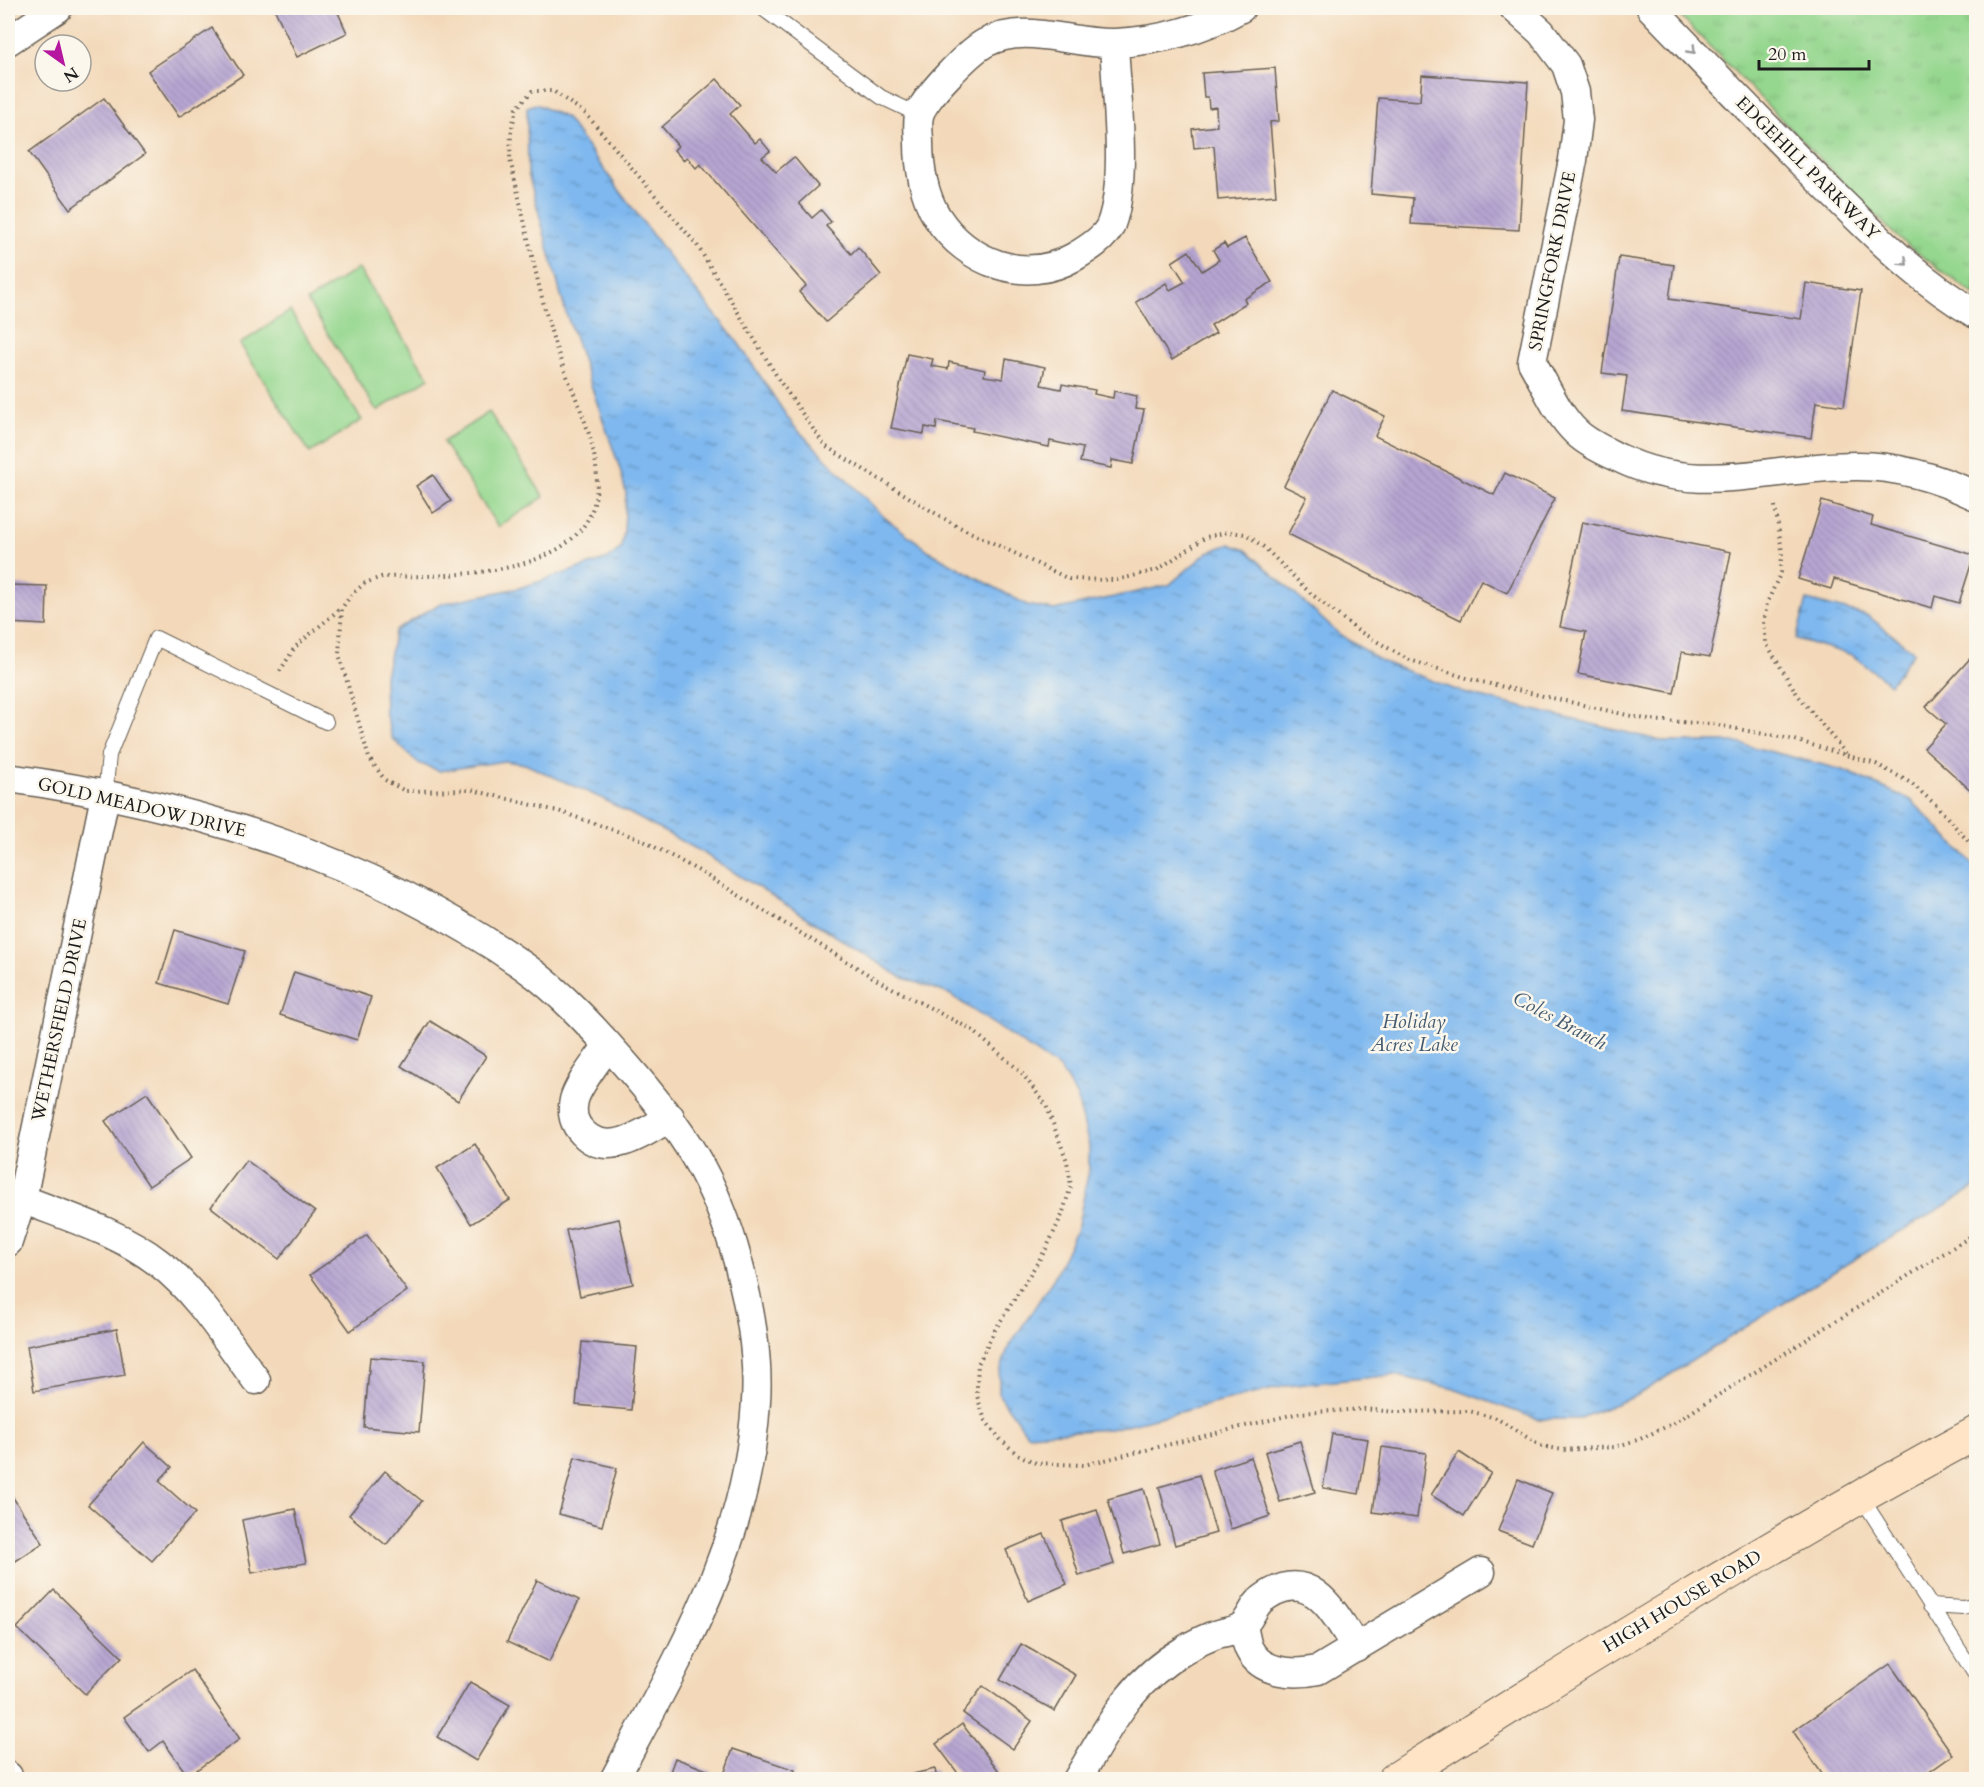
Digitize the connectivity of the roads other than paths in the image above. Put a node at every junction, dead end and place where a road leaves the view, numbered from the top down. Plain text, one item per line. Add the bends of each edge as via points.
1 (58, 8) edge
2 (762, 8) edge
3 (1241, 8) edge
4 (1514, 8) edge
5 (1651, 8) edge
6 (8, 41) edge
7 (1114, 43) junction
8 (919, 115) junction
9 (1977, 314) edge
10 (1977, 496) edge
11 (326, 722) dead end
12 (8, 778) edge
13 (105, 796) junction
14 (608, 1045) junction
15 (670, 1117) junction
16 (22, 1198) junction
17 (8, 1242) edge
18 (256, 1380) dead end
19 (1977, 1434) edge
20 (1860, 1496) junction
21 (1481, 1572) dead end
22 (1977, 1605) edge
23 (1930, 1606) junction
24 (1243, 1626) junction
25 (1356, 1648) junction
26 (1977, 1676) edge
27 (614, 1779) edge
28 (1077, 1779) edge
29 (1394, 1779) edge

1 - 6 street
2 - 8 lane via 881,97
3 - 7 street via 1184,32
4 - 10 street, SPRINGFORK DRIVE via 1541,32 1566,65 1575,92 1578,120 1573,160 1532,362 1576,432 1641,469 1674,477 1710,479 1858,466 1915,471
5 -> 9 street, EDGEHILL PARKWAY via 1881,240 1929,285
7 - 8 street via 1019,33 1000,37 963,60
7 - 8 street via 1118,194 1111,226 1089,249 1059,266 1028,271 1003,267 980,258 955,240 936,215 923,180
11 - 13 lane via 156,638 109,754
12 - 13 street, GOLD MEADOW DRIVE
13 - 14 street, GOLD MEADOW DRIVE via 244,829 335,862 400,893 527,968
13 - 16 street, WETHERSFIELD DRIVE
14 - 15 street, GOLD MEADOW DRIVE
14 - 15 street via 575,1097 572,1115 578,1128 589,1140 610,1144 638,1137
15 - 27 street, GOLD MEADOW DRIVE via 711,1184 730,1232 752,1322 757,1400 743,1495 732,1535 694,1627
16 - 17 street, WETHERSFIELD DRIVE
16 - 18 street via 121,1239 160,1263 194,1296
19 - 20 main road, HIGH HOUSE ROAD
20 - 23 lane
20 - 29 main road, HIGH HOUSE ROAD via 1566,1671
21 - 25 street
22 - 23 lane
23 - 26 lane
24 - 25 street via 1249,1651 1262,1663 1297,1675 1318,1670
24 - 25 street via 1260,1601 1288,1587 1300,1587 1325,1599
24 - 28 street via 1212,1635 1143,1679

